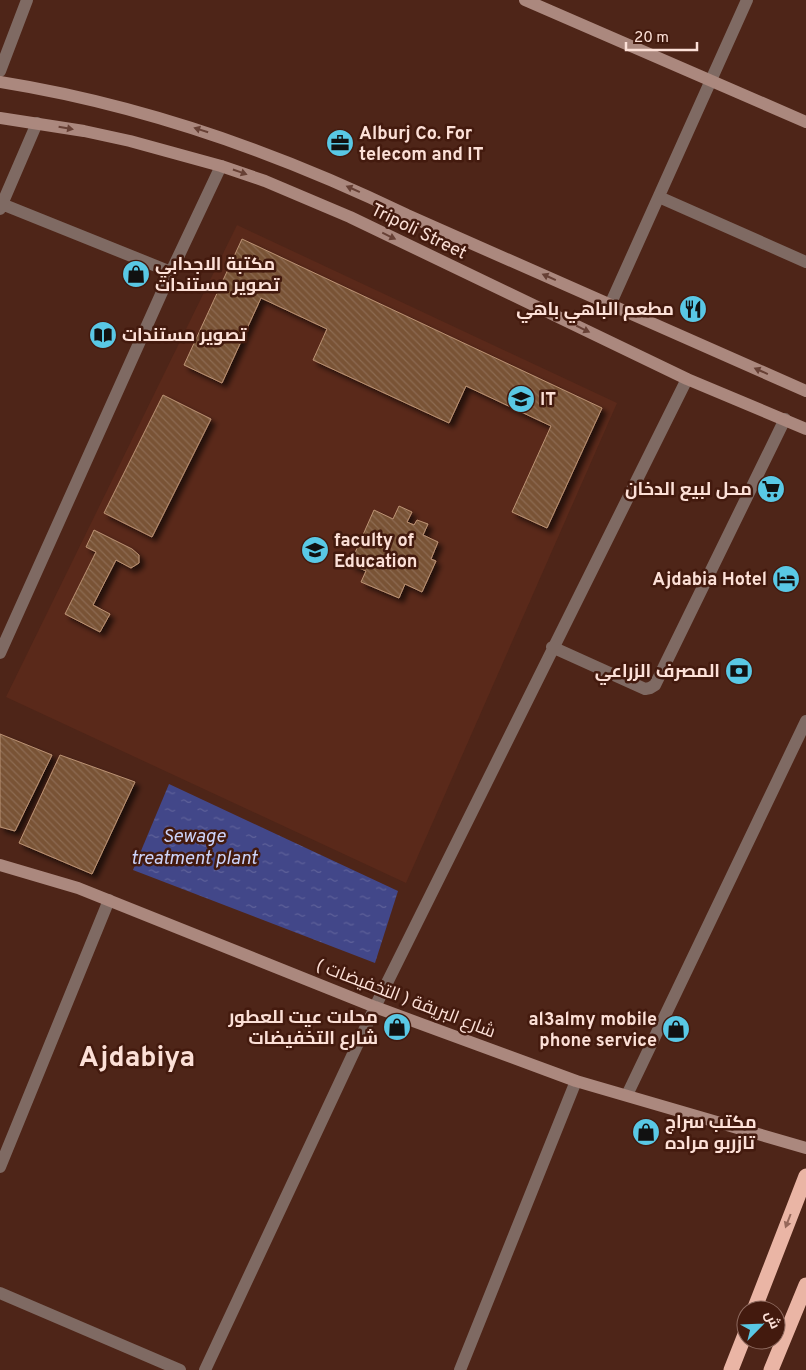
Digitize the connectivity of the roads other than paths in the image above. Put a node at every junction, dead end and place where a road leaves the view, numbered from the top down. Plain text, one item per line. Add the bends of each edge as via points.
1 (27, 0) edge
2 (525, 0) edge
3 (747, 0) edge
4 (0, 71) edge
5 (710, 81) junction
6 (0, 82) edge
7 (0, 118) edge
8 (806, 122) edge
9 (37, 123) junction
10 (221, 166) junction
11 (659, 197) junction
12 (1, 207) edge
13 (806, 262) edge
14 (170, 272) junction
15 (610, 305) junction
16 (687, 379) junction
17 (806, 391) edge
18 (785, 419) junction
19 (806, 429) edge
20 (552, 648) junction
21 (0, 653) edge
22 (806, 721) edge
23 (0, 864) edge
24 (109, 900) junction
25 (375, 1007) junction
26 (576, 1081) junction
27 (627, 1095) junction
28 (806, 1148) edge
29 (0, 1167) edge
30 (806, 1176) edge
31 (806, 1284) edge
32 (0, 1293) edge
33 (758, 1300) edge
34 (739, 1350) edge
35 (180, 1370) edge
36 (205, 1370) edge
37 (460, 1370) edge
38 (731, 1370) edge
39 (771, 1370) edge

1 - 4 street
2 - 5 main road
3 - 5 street
5 - 8 main road
5 - 11 street
15 -> 6 main road, Tripoli Street via 254,148 160,117
7 - 9 main road, Tripoli Street
9 -> 10 main road, Tripoli Street via 130,141
9 - 12 street
10 - 14 street
10 -> 16 main road, Tripoli Street via 274,184 341,214
11 - 13 street
11 - 15 street
12 - 14 street
14 - 21 street
17 -> 15 main road, Tripoli Street
16 - 18 main road, Tripoli Street
16 - 20 street
18 - 19 main road, Tripoli Street
18 - 20 street via 655,685 645,689
20 - 25 street
22 - 27 street
23 - 24 main road, شارع البريقة ( التخفيضات )
24 - 25 main road, شارع البريقة ( التخفيضات )
24 - 29 street
25 - 26 main road, شارع البريقة ( التخفيضات )
25 - 36 street
26 - 27 main road, شارع البريقة ( التخفيضات )
26 - 37 street
27 - 28 main road, شارع البريقة ( التخفيضات )
30 -> 33 highway
31 - 39 highway
32 - 35 street
34 - 38 highway

